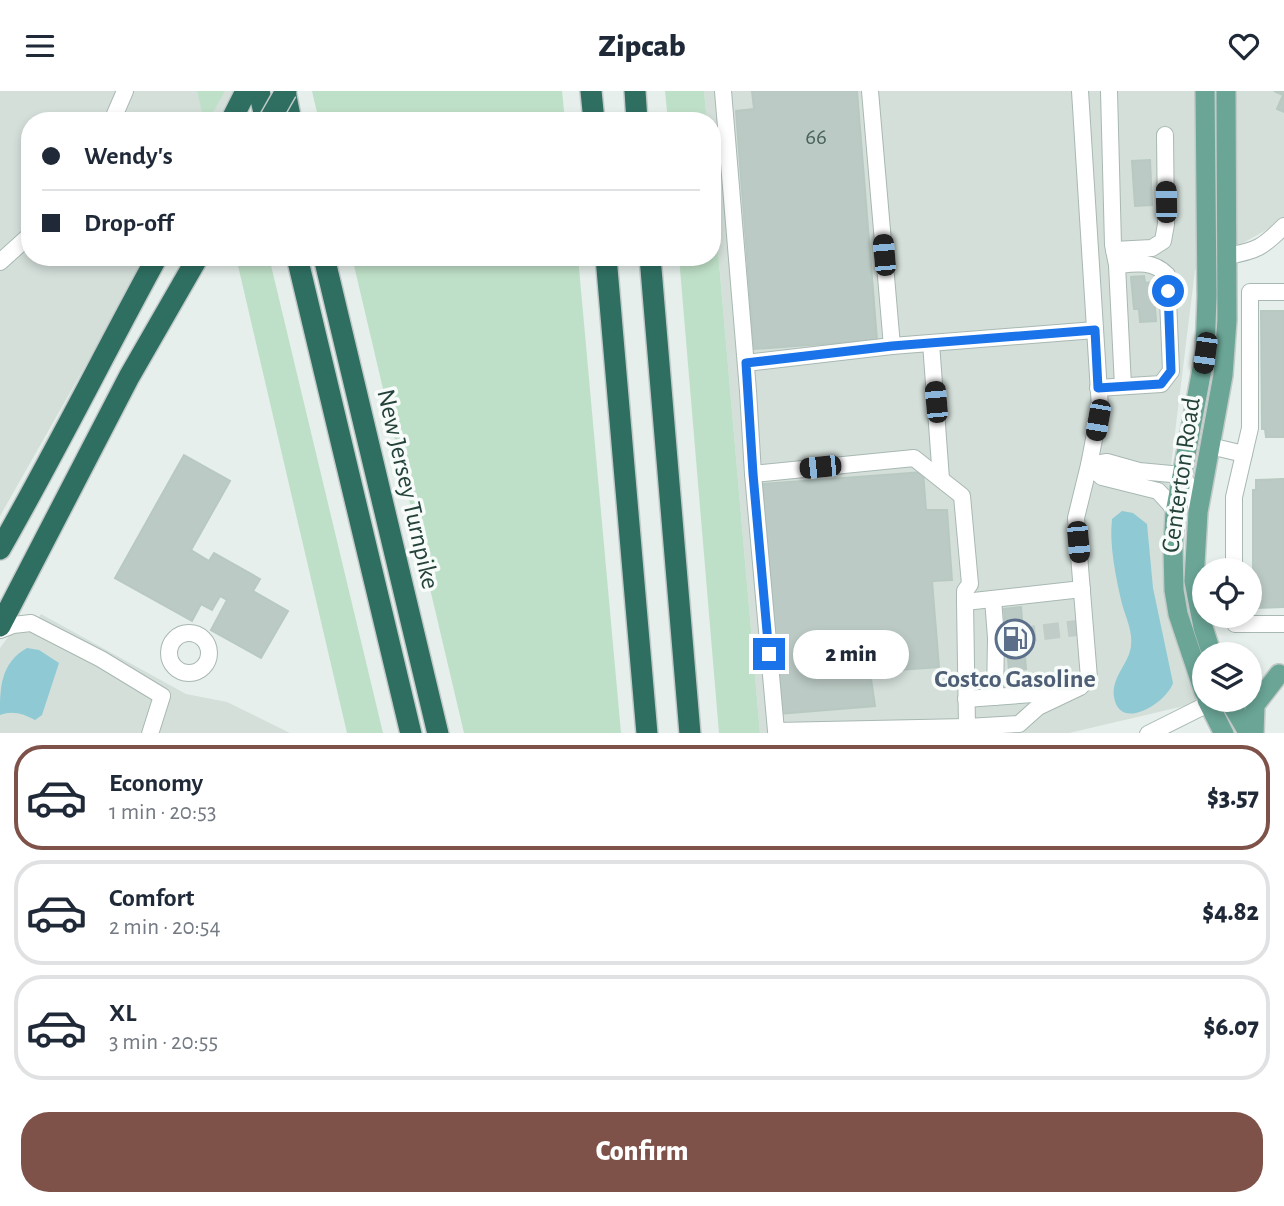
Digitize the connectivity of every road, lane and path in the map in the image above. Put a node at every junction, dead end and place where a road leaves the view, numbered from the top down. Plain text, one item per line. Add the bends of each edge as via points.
1 (125, 91) edge
2 (246, 91) edge
3 (259, 91) edge
4 (285, 91) edge
5 (591, 91) edge
6 (635, 91) edge
7 (723, 91) edge
8 (870, 91) edge
9 (1080, 91) edge
10 (1109, 91) edge
11 (1205, 91) edge
12 (1226, 91) edge
13 (116, 112) edge
14 (236, 112) edge
15 (265, 112) edge
16 (273, 112) edge
17 (289, 112) edge
18 (593, 112) edge
19 (636, 112) edge
20 (1165, 135) dead end
21 (1284, 226) edge
22 (21, 243) edge
23 (1227, 256) junction
24 (1116, 257) junction
25 (0, 262) edge
26 (152, 266) edge
27 (193, 266) edge
28 (299, 266) edge
29 (326, 266) edge
30 (607, 266) edge
31 (651, 266) edge
32 (1227, 281) junction
33 (1250, 292) junction
34 (1284, 292) edge
35 (1095, 330) junction
36 (931, 343) junction
37 (892, 346) junction
38 (1205, 353) junction
39 (746, 363) junction
40 (1123, 387) junction
41 (1098, 388) junction
42 (1210, 446) junction
43 (1244, 454) junction
44 (1090, 464) junction
45 (753, 474) junction
46 (1182, 475) junction
47 (941, 479) junction
48 (1198, 512) junction
49 (1175, 513) junction
50 (0, 549) edge
51 (1234, 558) edge
52 (1082, 589) junction
53 (993, 599) junction
54 (965, 602) junction
55 (1262, 624) edge
56 (1284, 624) edge
57 (0, 628) edge
58 (1208, 642) edge
59 (1192, 655) edge
60 (1281, 673) edge
61 (1262, 682) edge
62 (1070, 692) junction
63 (995, 697) junction
64 (966, 699) junction
65 (1192, 710) edge
66 (1215, 712) edge
67 (1237, 712) edge
68 (967, 727) junction
69 (1158, 732) edge
70 (150, 733) edge
71 (411, 733) edge
72 (438, 733) edge
73 (647, 733) edge
74 (690, 733) edge
75 (1224, 733) edge
76 (1252, 733) edge

1 - 13 street
2 - 14 highway
3 - 15 highway
4 - 16 highway, bridge
4 - 17 highway
5 - 18 highway
6 - 19 highway
7 - 39 street
8 - 37 street
9 - 35 street
10 - 24 street
11 - 38 main road, Centerton Road
12 - 23 main road, Centerton Road
20 - 24 street via 1163,241 1152,249
21 - 23 street via 1252,252
22 - 25 street
23 - 32 main road, Centerton Road
24 - 40 street
24 - 40 street via 1159,266 1167,275 1169,307 1171,371 1167,379 1161,384
26 - 50 highway
27 - 57 highway via 129,377
28 - 71 highway, New Jersey Turnpike
29 - 72 highway, New Jersey Turnpike
30 - 73 highway
31 - 74 highway
32 - 33 street
32 - 42 main road, Centerton Road via 1223,375
33 - 34 street
33 - 43 street via 1250,428
35 - 36 street
35 - 41 street
36 - 37 street
36 - 47 street
37 - 39 street
38 - 42 main road via 1211,376 1202,431
38 - 46 main road, Centerton Road
39 - 45 street
40 - 41 street
41 - 44 street via 1100,408
42 - 43 street
42 - 48 main road, Centerton Road
43 - 51 street via 1234,497
44 - 46 street via 1107,462
44 - 49 street via 1102,477 1158,491
44 - 52 street via 1076,518
45 - 47 street via 914,458
45 - 68 street via 776,731
46 - 48 street
46 - 49 main road, Centerton Road
47 - 54 street via 962,496 970,585
48 - 58 main road, Centerton Road via 1194,581
49 - 59 main road, Centerton Road via 1174,590
52 - 53 street
52 - 62 street via 1088,678
53 - 54 street
53 - 63 street
54 - 64 street
55 - 56 street
57 - 70 street via 31,623 162,696
60 - 61 main road
60 - 76 main road via 1255,705
62 - 63 street
62 - 68 street via 1038,707 1019,724
63 - 64 street
64 - 68 street
65 - 69 street
66 - 75 main road, Centerton Road
67 - 76 main road

